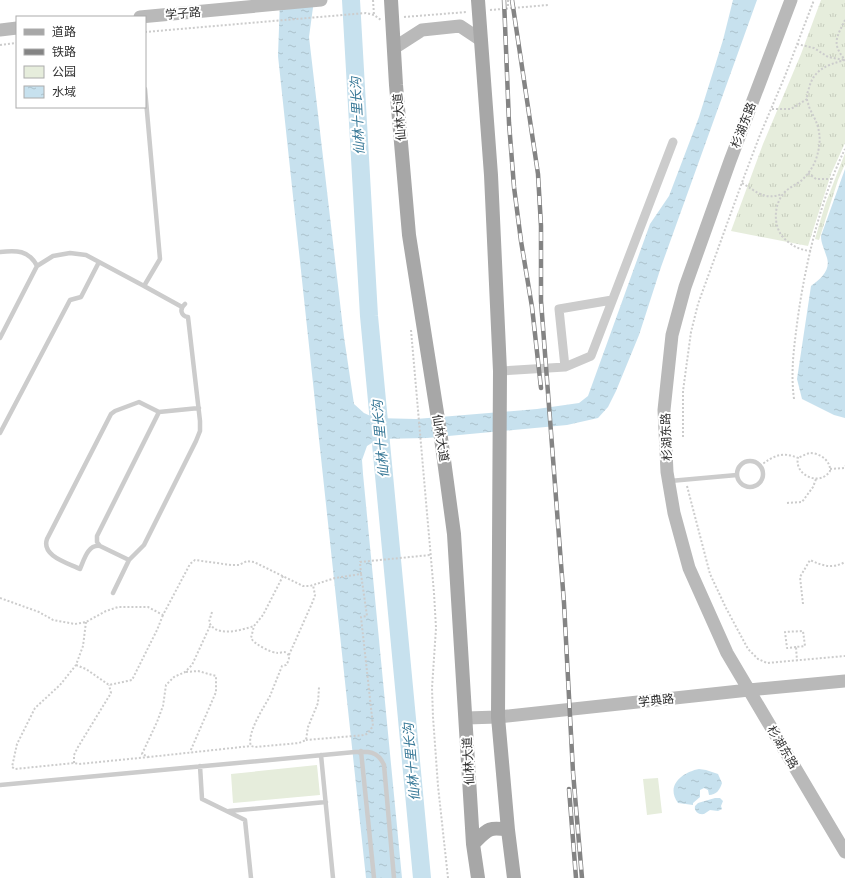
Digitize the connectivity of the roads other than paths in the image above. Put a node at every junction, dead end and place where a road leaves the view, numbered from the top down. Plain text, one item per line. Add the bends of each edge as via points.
1 (321, 0) edge
2 (391, 0) edge
3 (791, 0) edge
4 (479, 5) edge
5 (146, 16) edge
6 (16, 28) edge
7 (0, 30) edge
8 (481, 40) junction
9 (394, 48) junction
10 (146, 100) edge
11 (673, 142) dead end
12 (0, 252) edge
13 (99, 262) junction
14 (37, 266) junction
15 (144, 286) junction
16 (612, 300) junction
17 (0, 338) edge
18 (565, 367) junction
19 (500, 371) junction
20 (199, 408) junction
21 (159, 412) junction
22 (0, 433) edge
23 (737, 475) junction
24 (668, 481) junction
25 (100, 546) junction
26 (130, 560) junction
27 (113, 593) dead end
28 (845, 681) edge
29 (749, 690) junction
30 (466, 718) junction
31 (498, 718) junction
32 (362, 751) junction
33 (321, 755) junction
34 (200, 766) junction
35 (0, 785) edge
36 (326, 802) junction
37 (227, 811) junction
38 (508, 830) junction
39 (473, 844) junction
40 (845, 852) edge
41 (251, 878) edge
42 (333, 878) edge
43 (374, 878) edge
44 (394, 878) edge
45 (478, 878) edge
46 (514, 878) edge

1 - 5 street, 学子路
2 - 9 main road, 仙林大道 via 385,21
3 - 24 street, 杉湖东路 via 685,287 672,335 664,410
4 - 8 main road
6 - 7 street
8 - 9 street via 460,26 422,30
8 - 19 main road
9 - 30 main road, 仙林大道 via 410,235 454,534
10 - 15 lane via 160,258
11 - 16 street
12 - 14 lane via 24,252
13 - 14 lane via 86,255 70,253 53,256
13 - 15 lane
13 - 22 lane via 81,297 70,300
14 - 17 lane
15 - 20 lane via 184,306 182,312 188,317
16 - 18 street via 591,356
16 - 18 street via 559,309
18 - 19 street
19 - 31 main road
20 - 21 lane
20 - 26 lane via 200,426 196,442 144,544
21 - 25 lane via 97,536
21 - 25 lane via 139,402 110,414 47,539 46,546 52,555 80,569 90,548
23 - 23 lane via 744,462 752,461 760,466 762,474 756,485 747,486
23 - 24 lane
24 - 29 street, 杉湖东路 via 689,568 727,653
25 - 26 lane
26 - 27 lane
28 - 29 street, 学典路
29 - 31 street, 学典路
29 - 40 street, 杉湖东路
30 - 31 street, 学典路
30 - 39 main road, 仙林大道
31 - 38 main road
32 - 33 lane
32 - 43 lane
32 - 44 lane via 380,756 384,764
33 - 34 lane
33 - 36 lane
34 - 35 lane
34 - 37 lane via 202,799
36 - 37 lane
36 - 42 lane
37 - 41 lane via 245,820
38 - 39 main road via 488,830
38 - 46 main road
39 - 45 main road, 仙林大道

